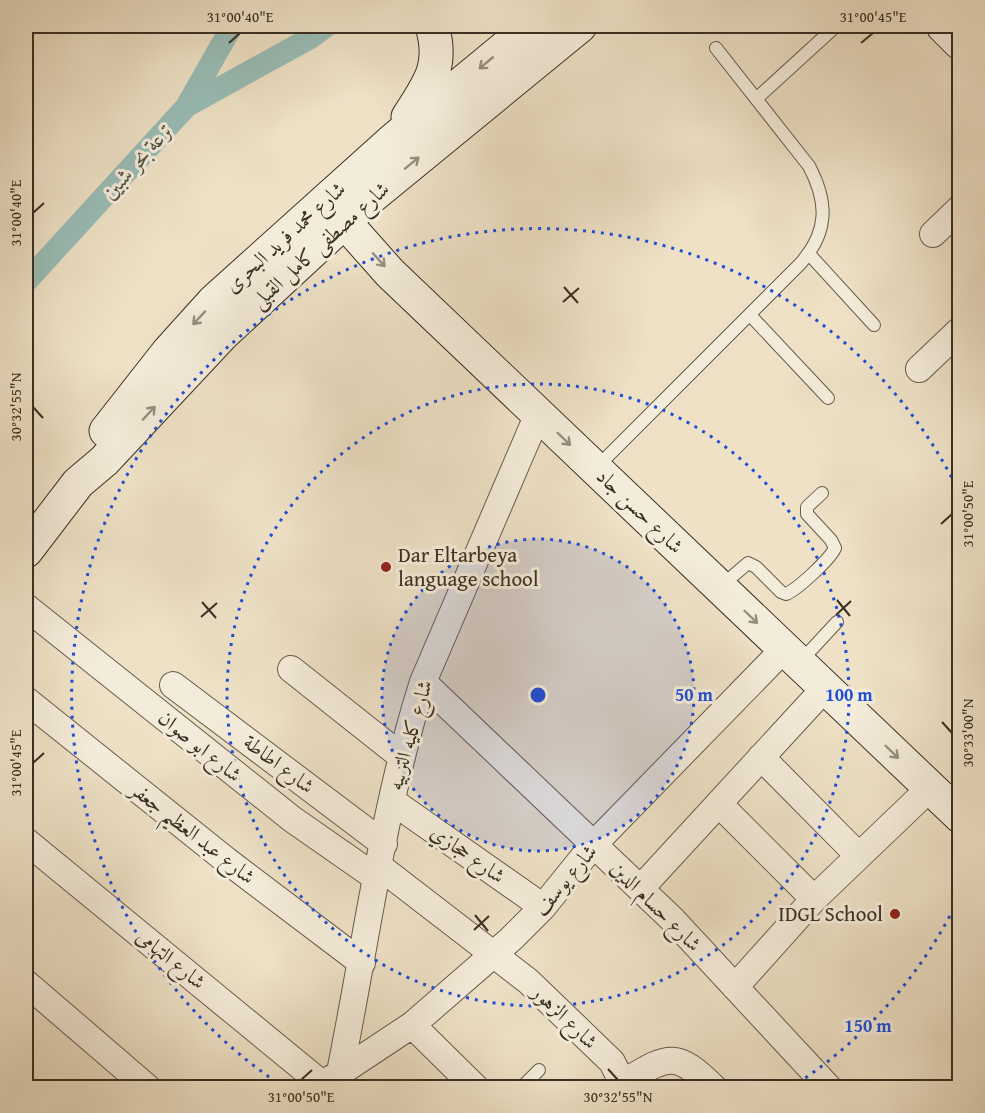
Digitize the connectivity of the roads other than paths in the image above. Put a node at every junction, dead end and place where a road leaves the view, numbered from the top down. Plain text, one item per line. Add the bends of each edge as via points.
1 (432, 26) edge
2 (531, 26) edge
3 (580, 26) edge
4 (836, 26) edge
5 (943, 26) edge
6 (960, 43) edge
7 (716, 48) dead end
8 (756, 99) junction
9 (393, 140) junction
10 (960, 208) edge
11 (335, 211) junction
12 (933, 234) dead end
13 (809, 254) junction
14 (750, 315) junction
15 (874, 325) dead end
16 (960, 330) edge
17 (918, 369) dead end
18 (828, 398) dead end
19 (538, 414) junction
20 (595, 469) junction
21 (822, 493) dead end
22 (26, 551) edge
23 (720, 587) junction
24 (26, 607) edge
25 (837, 622) dead end
26 (792, 656) junction
27 (291, 669) dead end
28 (423, 682) junction
29 (173, 685) dead end
30 (825, 688) junction
31 (26, 700) edge
32 (402, 757) junction
33 (762, 757) junction
34 (930, 788) junction
35 (392, 801) junction
36 (719, 804) junction
37 (960, 816) edge
38 (26, 841) edge
39 (594, 844) junction
40 (858, 855) junction
41 (381, 863) junction
42 (640, 888) junction
43 (814, 899) junction
44 (543, 907) junction
45 (494, 954) junction
46 (362, 963) junction
47 (26, 983) edge
48 (735, 987) junction
49 (412, 1025) junction
50 (538, 1070) dead end
51 (323, 1082) edge
52 (625, 1085) edge
53 (147, 1088) edge
54 (476, 1088) edge
55 (521, 1088) edge
56 (714, 1088) edge
57 (829, 1088) edge

1 - 9 main road via 438,46 436,68
2 -> 9 main road, شارع محمد فريد البحرى
11 -> 3 main road, شارع مصطفى كامل القبلى
4 - 8 lane
5 - 6 main road
7 - 8 lane
8 - 13 lane via 820,187 820,233
9 - 11 main road, شارع محمد فريد البحرى
10 - 12 street
11 -> 19 main road, شارع حسن جاد via 390,273
11 - 22 main road, شارع محمد فريد البحرى via 214,301 102,436 78,483
13 - 14 lane
13 - 15 lane
14 - 18 lane
14 - 20 lane
16 - 17 street
19 -> 20 main road, شارع حسن جاد
19 - 28 street, شارع كليه التربيه
20 - 23 main road, شارع حسن جاد
21 - 23 lane via 807,507 807,514 835,548 802,582 791,592 781,592 748,563
23 -> 26 main road, شارع حسن جاد
24 - 41 street, شارع ابو صوان via 292,819
25 - 26 lane
26 - 30 main road, شارع حسن جاد
26 - 39 street, شارع يوسف
27 - 32 street
28 - 32 street, شارع كليه التربيه
28 - 39 street, شارع حسام الدين
29 - 41 street, شارع اطاطة
30 - 33 street
30 -> 34 main road, شارع حسن جاد
31 - 46 street, شارع عبد العظيم جعفر
32 - 35 street, شارع كليه التربيه
33 - 36 street
33 - 40 street
34 - 37 main road, شارع حسن جاد
34 - 40 street
35 - 41 street, شارع كليه التربيه
35 - 44 street, شارع حجازي
36 - 42 street
36 - 43 street
38 - 51 street, شارع التهامى
39 - 42 street, شارع حسام الدين
39 - 44 street, شارع يوسف
40 - 43 street
41 - 45 street, شارع الزهور
41 - 46 street, شارع كليه التربيه
42 - 48 street, شارع حسام الدين
43 - 48 street
44 - 45 street, شارع يوسف
45 - 49 street, شارع يوسف
45 - 52 street, شارع الزهور via 528,981 612,1062
46 - 51 street, شارع كليه التربيه
47 - 53 street
48 - 57 street, شارع حسام الدين
49 - 51 street, شارع يوسف
49 - 54 street
50 - 55 lane
52 - 56 street via 658,1062 676,1060 688,1064

